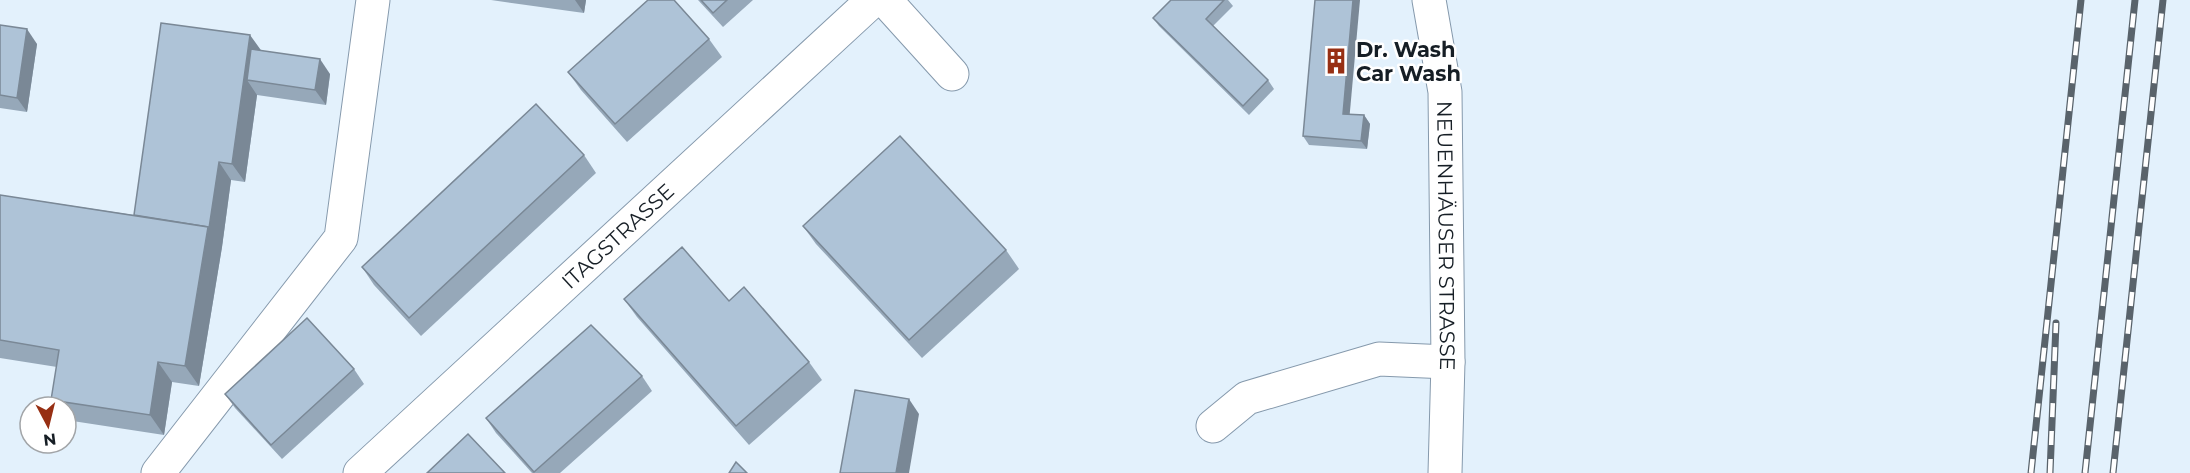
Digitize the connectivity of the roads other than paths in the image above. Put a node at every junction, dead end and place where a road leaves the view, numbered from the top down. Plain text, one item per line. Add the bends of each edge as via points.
1 (373, 0) edge
2 (873, 0) edge
3 (885, 0) edge
4 (1429, 0) edge
5 (952, 74) dead end
6 (1448, 362) junction
7 (1213, 426) dead end
8 (158, 473) edge
9 (360, 473) edge
10 (1445, 473) edge

1 - 8 street via 341,238
2 - 9 street, ITAGSTRASSE
3 - 5 street
4 - 6 street, NEUENHÄUSER STRASSE via 1445,92
6 - 7 street via 1379,359 1247,398
6 - 10 street, NEUENHÄUSER STRASSE

